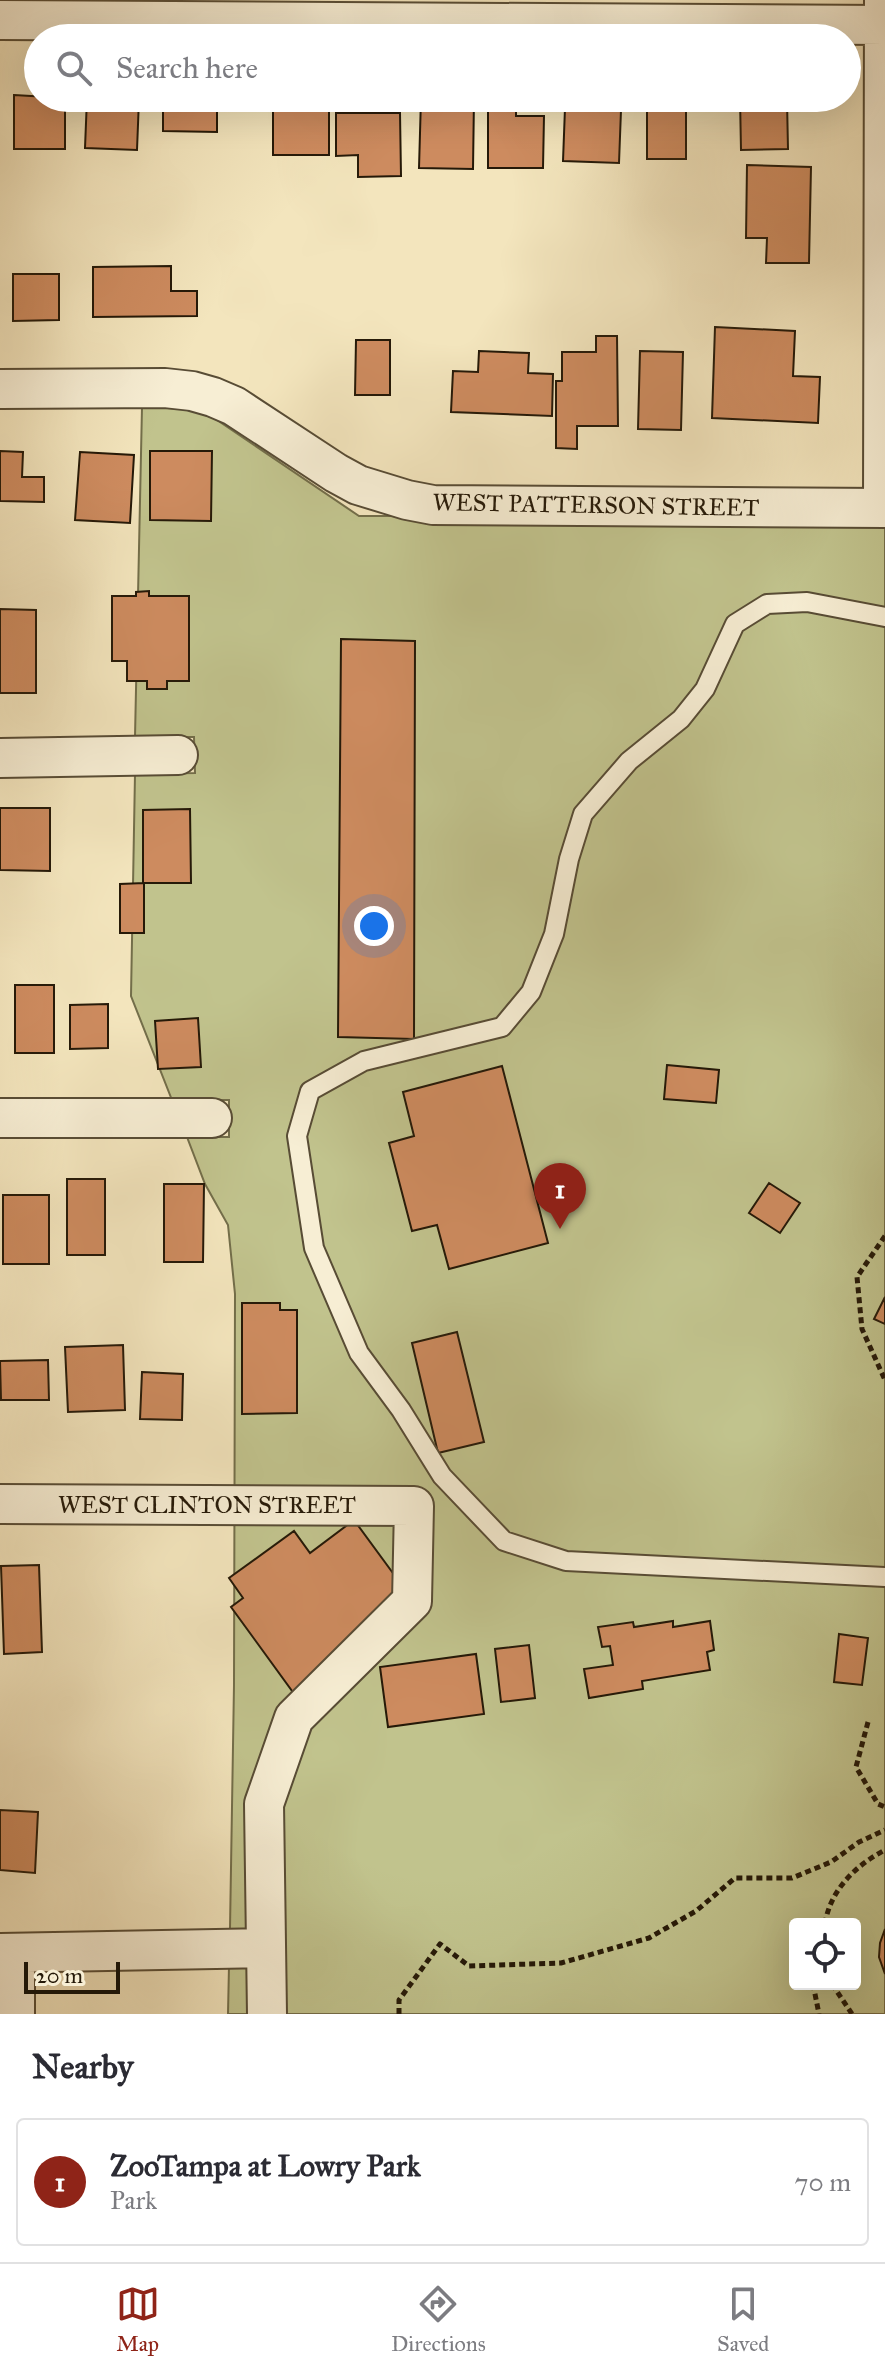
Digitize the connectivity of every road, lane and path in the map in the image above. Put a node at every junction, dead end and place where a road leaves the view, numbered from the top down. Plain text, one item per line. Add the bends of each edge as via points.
1 (884, 0) edge
2 (39, 10) edge
3 (0, 20) edge
4 (829, 24) edge
5 (861, 25) edge
6 (885, 25) edge
7 (0, 389) edge
8 (884, 508) edge
9 (885, 617) edge
10 (178, 755) dead end
11 (0, 758) edge
12 (0, 1118) edge
13 (212, 1118) dead end
14 (885, 1236) edge
15 (885, 1380) edge
16 (0, 1504) edge
17 (885, 1577) edge
18 (868, 1722) dead end
19 (885, 1807) edge
20 (885, 1830) edge
21 (885, 1849) edge
22 (827, 1918) edge
23 (266, 1948) junction
24 (8, 1953) edge
25 (814, 1990) edge
26 (836, 1990) edge
27 (15, 2014) edge
28 (267, 2014) edge
29 (399, 2014) edge
30 (819, 2014) edge
31 (852, 2014) edge

1 - 6 street
2 - 3 street
2 - 4 street
5 - 6 street
6 - 8 street
7 - 8 street, WEST PATTERSON STREET via 192,391 234,406 358,485 433,505
9 - 17 lane via 794,602 767,604 735,624 705,689 681,719 629,761 583,814 554,934 531,992 502,1027 364,1061 310,1091 297,1136 314,1248 359,1353 442,1476 504,1541 566,1561
10 - 11 street
12 - 13 street
14 - 15 path via 857,1277 862,1329
16 - 23 street, WEST CLINTON STREET via 414,1506 412,1601 294,1718 264,1804
18 - 19 path via 856,1767
20 - 29 path via 792,1878 735,1878 696,1911 649,1938 561,1963 469,1966 440,1944 399,2000
21 - 22 path via 852,1872 836,1893
23 - 24 street
23 - 28 street
24 - 27 street
25 - 30 path
26 - 31 path

